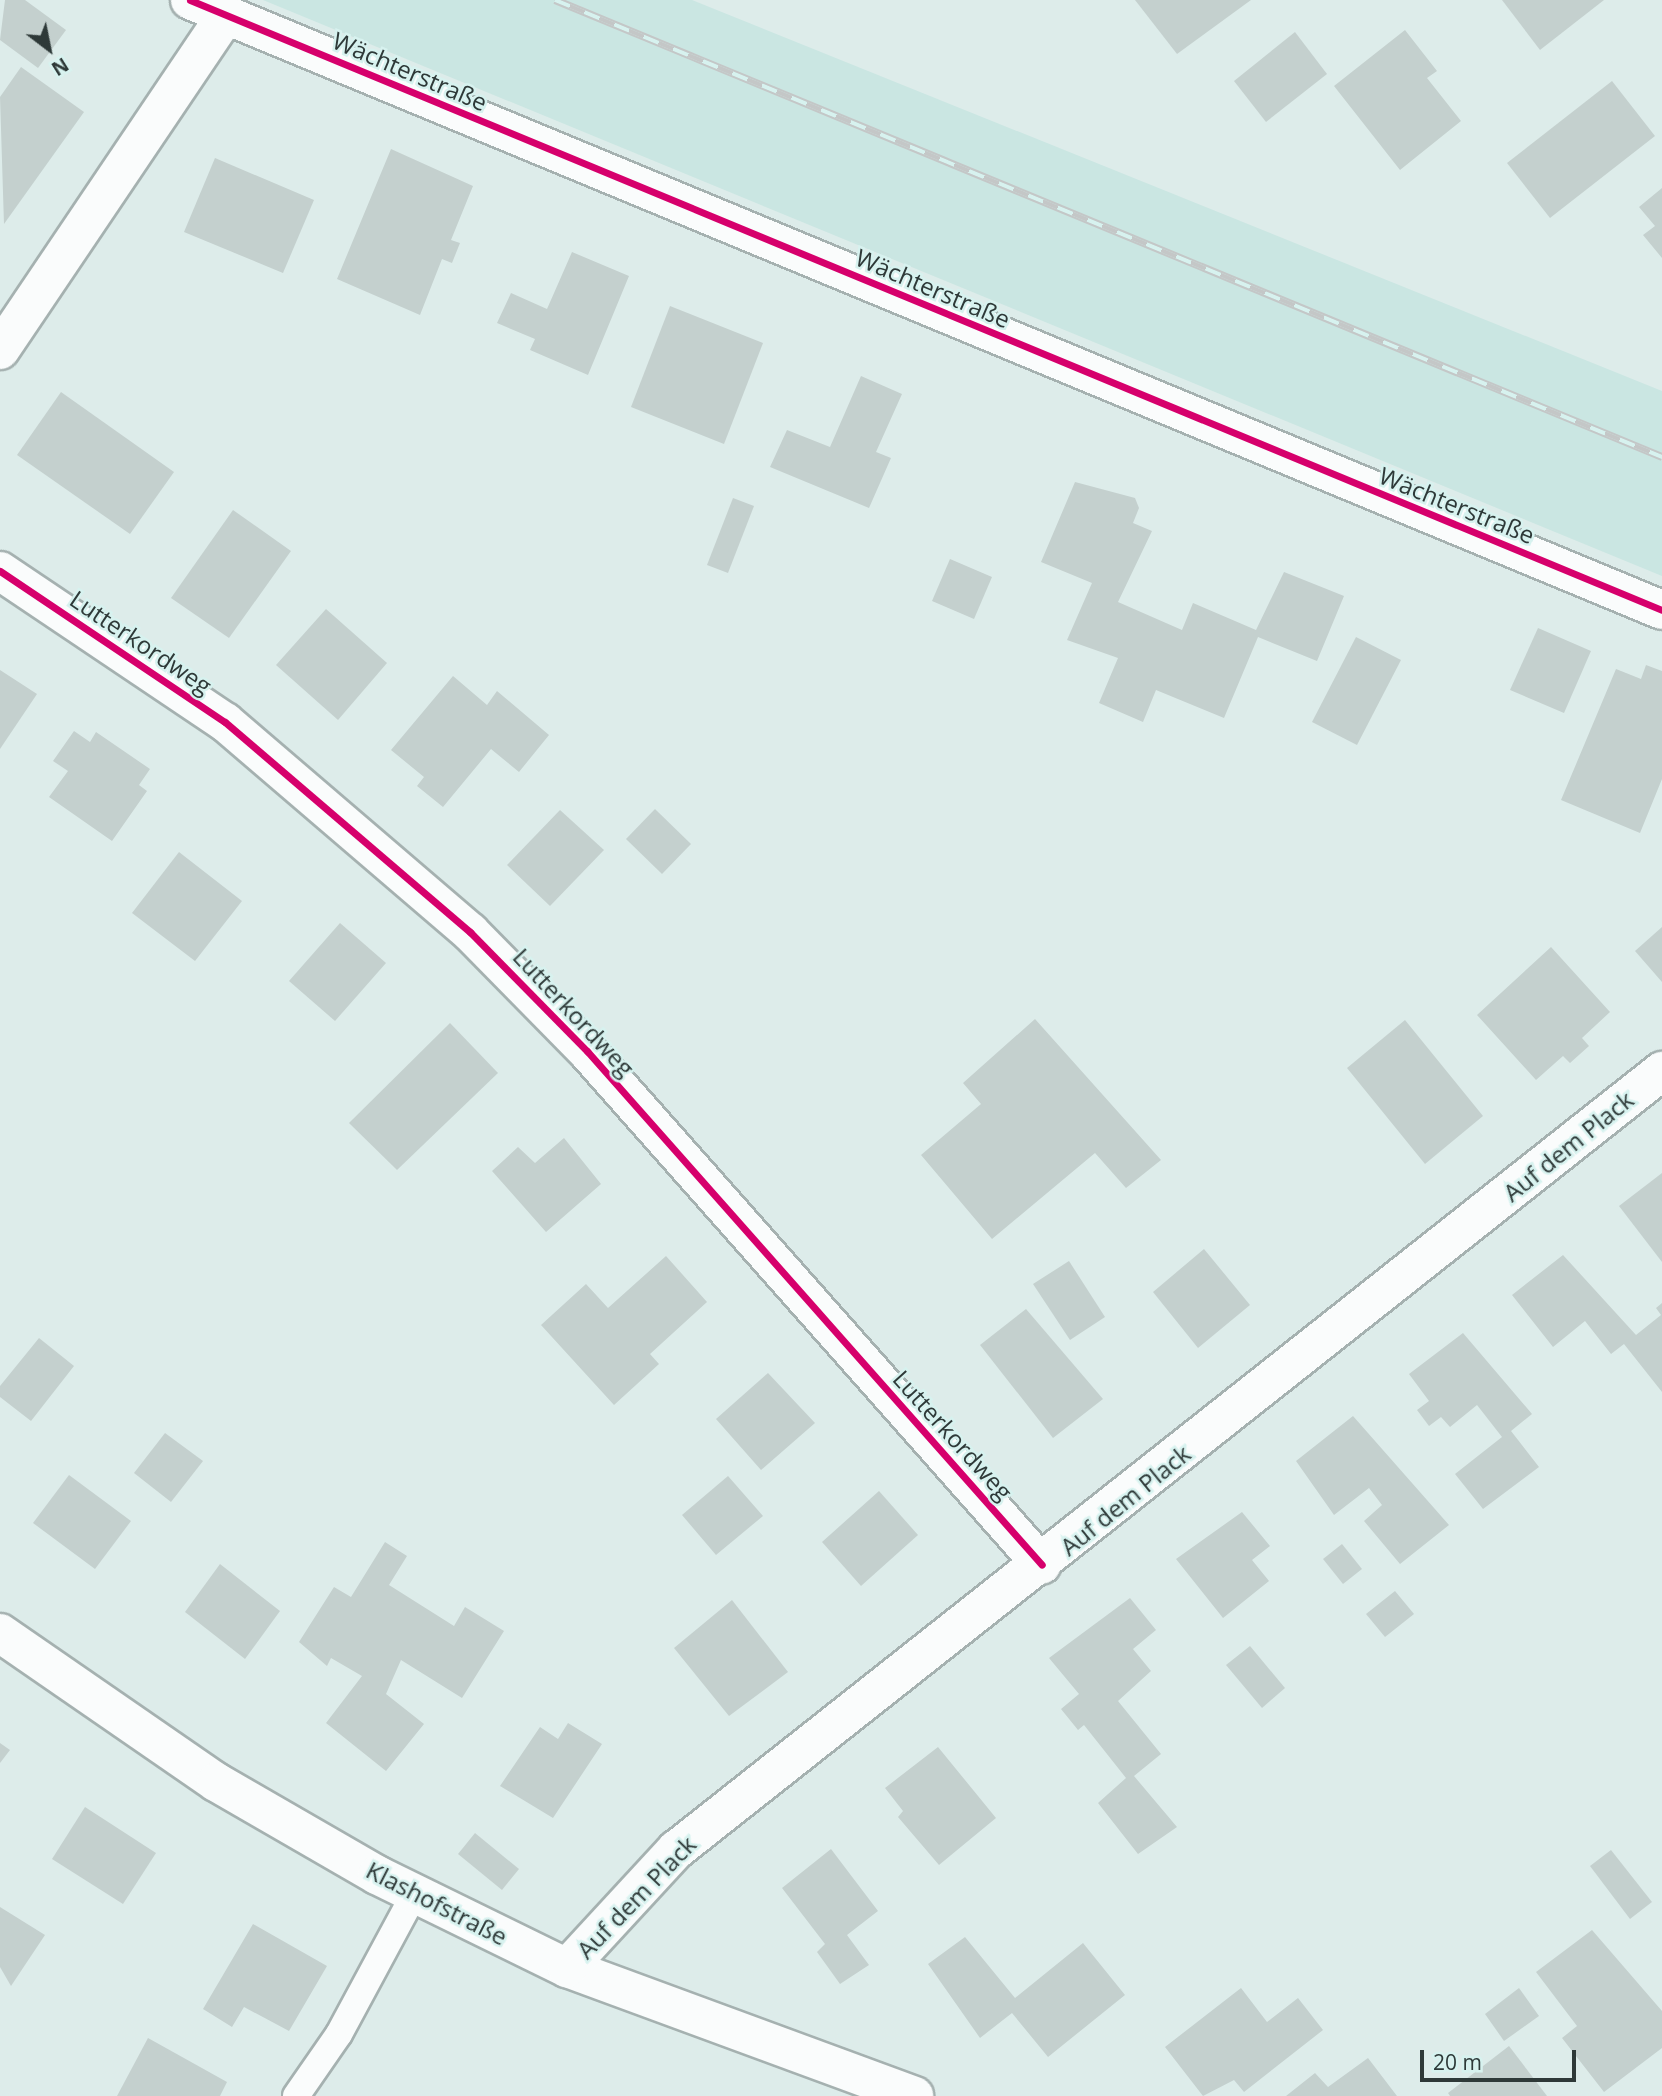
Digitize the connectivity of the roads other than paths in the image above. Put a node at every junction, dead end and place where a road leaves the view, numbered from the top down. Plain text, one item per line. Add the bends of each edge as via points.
1 (191, 0) edge
2 (226, 15) junction
3 (0, 350) edge
4 (0, 571) edge
5 (1662, 610) edge
6 (1662, 1071) edge
7 (1042, 1565) junction
8 (0, 1633) edge
9 (415, 1893) junction
10 (567, 1968) junction
11 (296, 2096) edge
12 (914, 2096) edge

1 - 2 street, Wächterstraße
2 - 3 street
2 - 5 street, Wächterstraße
4 - 7 street, Lutterkordweg via 225,722 470,932 596,1062
6 - 7 street, Auf dem Plack
7 - 10 street, Auf dem Plack via 676,1850
8 - 9 street, Klashofstraße via 216,1782
9 - 10 street, Klashofstraße
9 - 11 lane via 339,2034
10 - 12 street, Klashofstraße

